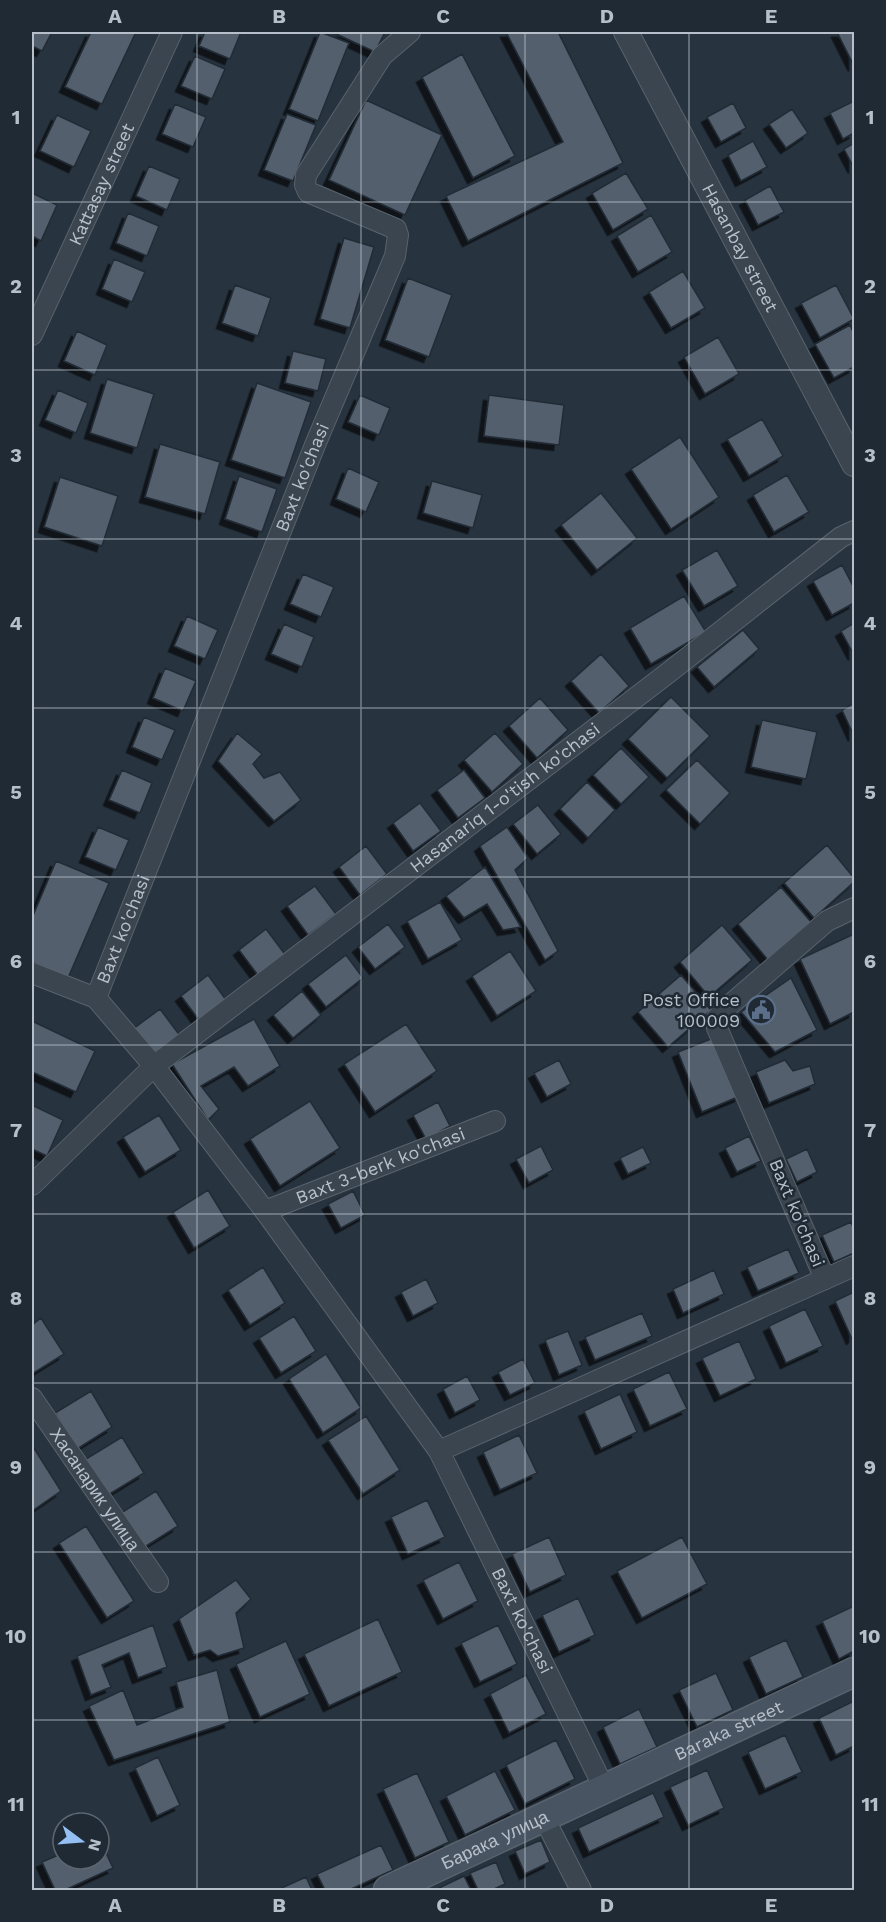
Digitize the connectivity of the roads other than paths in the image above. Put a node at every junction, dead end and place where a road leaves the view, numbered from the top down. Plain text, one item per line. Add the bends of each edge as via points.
1 (172, 32) edge
2 (410, 32) edge
3 (626, 32) edge
4 (32, 335) edge
5 (855, 464) edge
6 (855, 531) edge
7 (855, 908) edge
8 (32, 973) edge
9 (96, 998) junction
10 (154, 1066) junction
11 (495, 1121) dead end
12 (32, 1185) edge
13 (266, 1211) junction
14 (855, 1266) edge
15 (825, 1279) junction
16 (32, 1398) edge
17 (439, 1452) junction
18 (158, 1582) dead end
19 (855, 1672) edge
20 (605, 1790) junction
21 (544, 1818) junction
22 (388, 1890) edge
23 (581, 1890) edge

1 - 4 street, Kattasay street
2 - 9 street, Baxt ko'chasi via 382,56 306,175 305,185 308,192 396,229 395,256 315,445
3 - 5 street, Hasanbay street
6 - 10 street, Hasanariq 1-o'tish ko'chasi via 841,537 668,674
7 - 15 street, Baxt ko'chasi via 827,921 717,1018 717,1028
8 - 9 street, Baxt ko'chasi
9 - 10 street, Baxt ko'chasi
10 - 12 street
10 - 13 street, Baxt ko'chasi
11 - 13 street, Baxt 3-berk ko'chasi
13 - 17 street, Baxt ko'chasi
14 - 15 street
15 - 17 street, Baxt ko'chasi
16 - 18 street, Хасанарик улица
17 - 20 street, Baxt ko'chasi
19 - 20 main road, Baraka street
20 - 21 main road, Барака улица
21 - 22 main road, Барака улица
21 - 23 street

